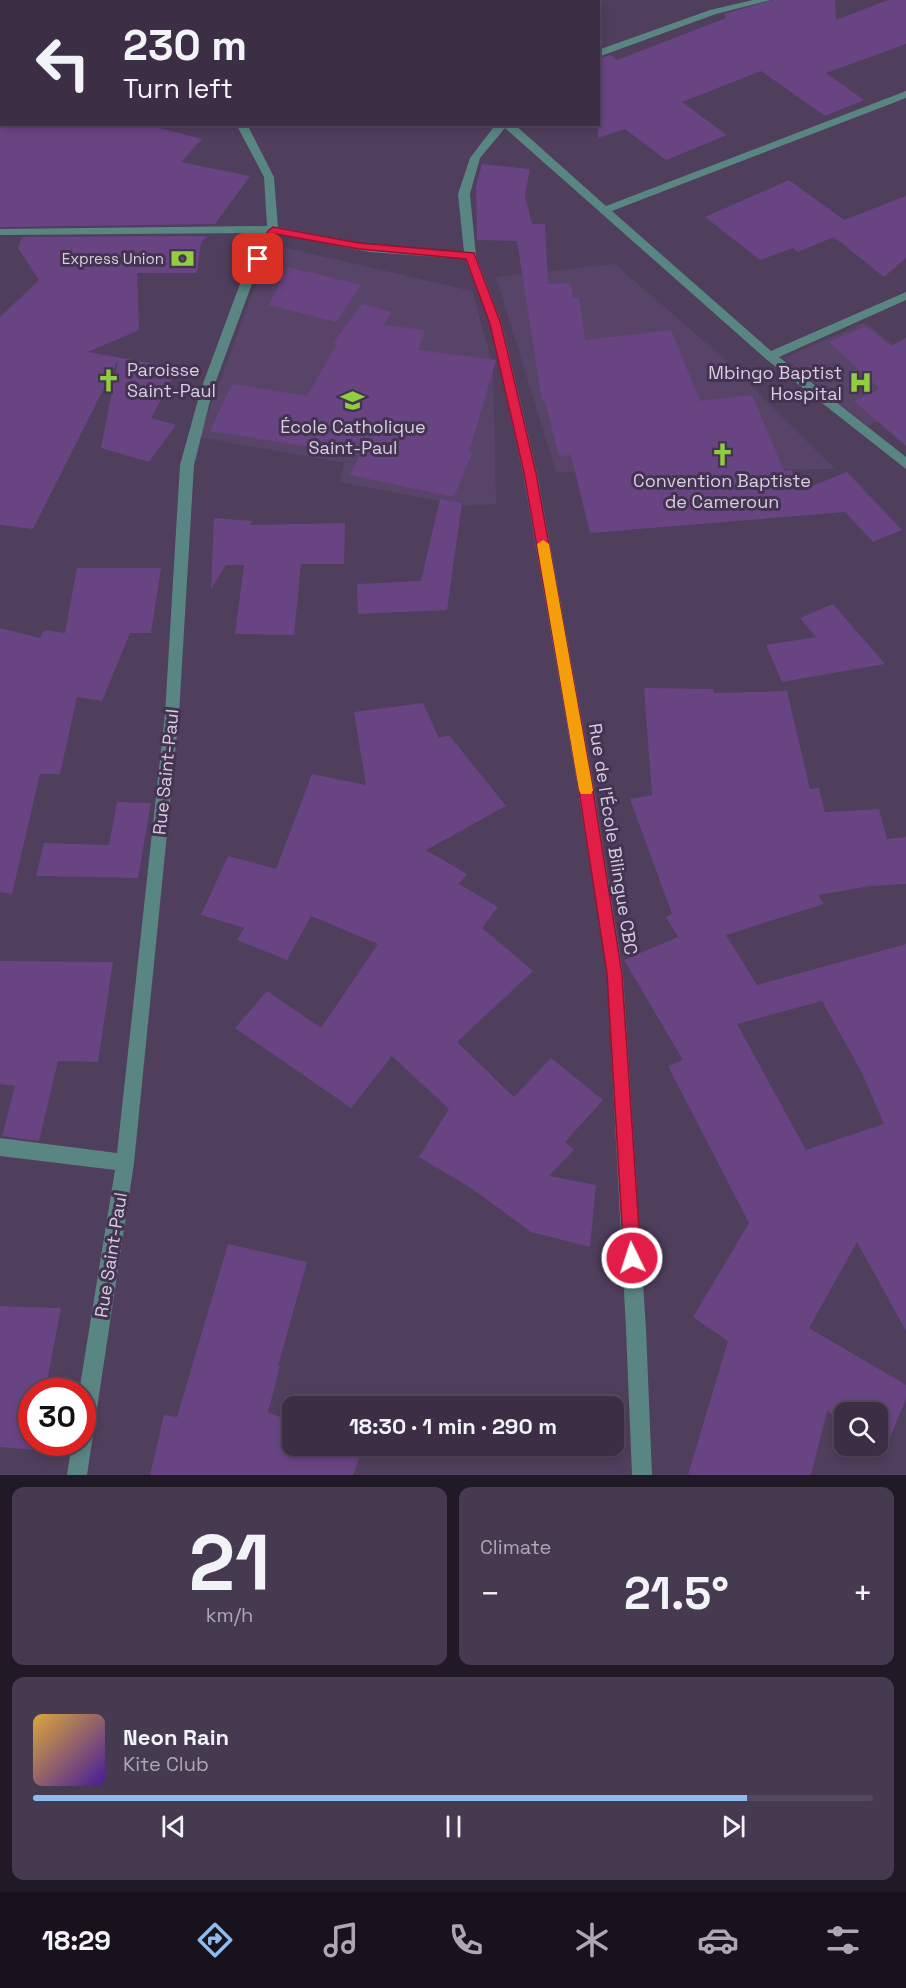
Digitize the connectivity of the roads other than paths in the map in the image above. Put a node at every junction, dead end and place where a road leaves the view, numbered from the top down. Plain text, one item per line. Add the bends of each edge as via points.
1 (703, 0) edge
2 (766, 0) edge
3 (713, 12) junction
4 (600, 53) edge
5 (906, 94) edge
6 (242, 126) edge
7 (500, 126) edge
8 (509, 126) edge
9 (605, 210) junction
10 (273, 231) junction
11 (0, 232) edge
12 (470, 256) junction
13 (906, 297) edge
14 (770, 356) junction
15 (906, 464) edge
16 (0, 1147) edge
17 (125, 1163) junction
18 (91, 1378) edge
19 (80, 1456) edge
20 (77, 1475) edge
21 (642, 1475) edge

1 - 3 street
2 - 3 street
3 - 4 street
5 - 9 street
6 - 10 street via 269,177
7 - 12 street, Rue de l'École Bilingue CBC via 475,158 464,194
8 - 9 street
9 - 14 street
10 - 11 street via 160,228 48,234
10 - 12 street via 359,246
10 - 17 street, Rue Saint-Paul via 250,273 207,389 187,465 172,714
12 - 21 street, Rue de l'École Bilingue CBC via 496,324 530,473 615,974
13 - 14 street
14 - 15 street
16 - 17 street
17 - 18 street, Rue Saint-Paul
19 - 20 street

